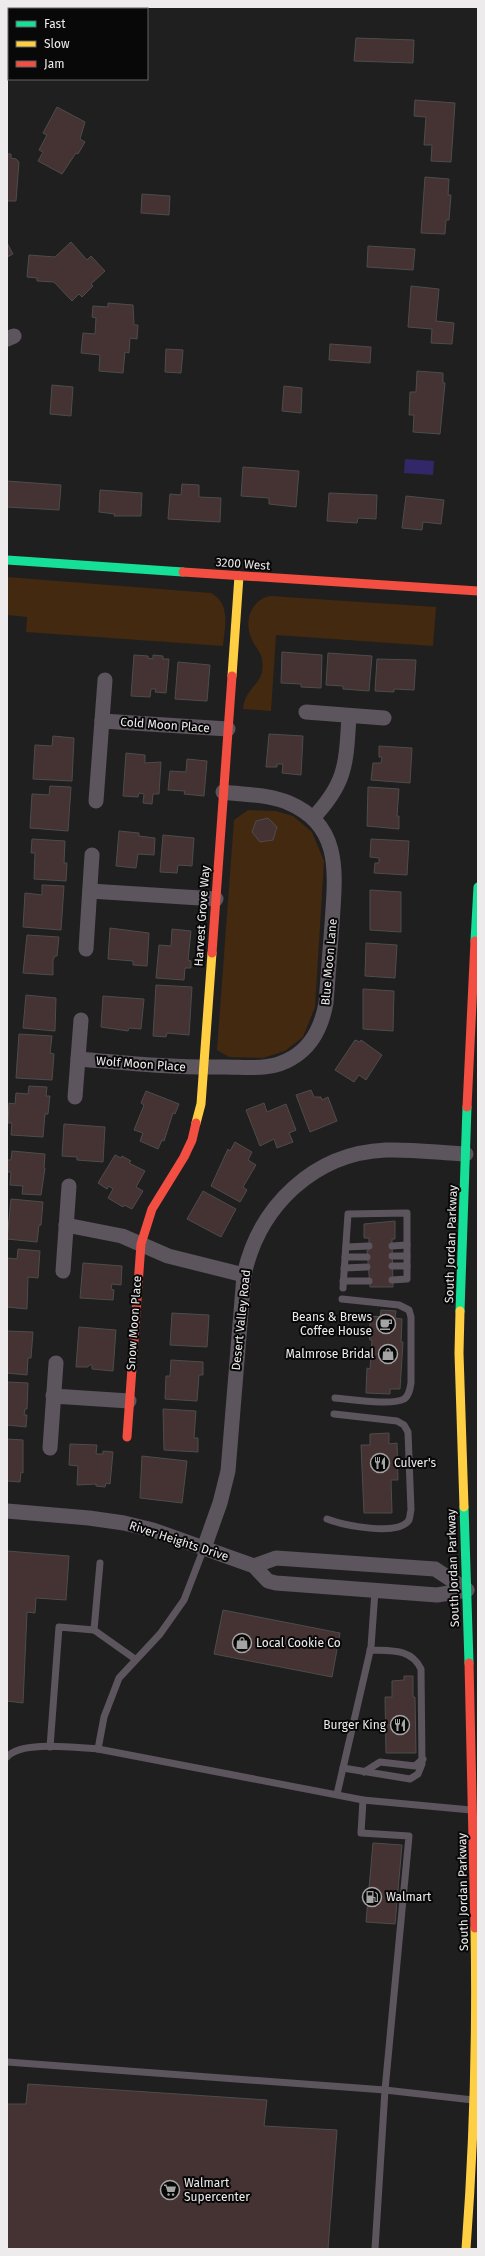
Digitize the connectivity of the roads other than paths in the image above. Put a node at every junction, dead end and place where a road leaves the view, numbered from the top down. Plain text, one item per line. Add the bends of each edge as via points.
1 (7, 560) edge
2 (239, 576) junction
3 (478, 591) edge
4 (105, 680) dead end
5 (306, 712) dead end
6 (350, 716) junction
7 (384, 718) dead end
8 (102, 721) junction
9 (228, 730) junction
10 (223, 792) junction
11 (96, 801) dead end
12 (312, 818) junction
13 (92, 855) dead end
14 (478, 887) edge
15 (90, 891) junction
16 (216, 899) junction
17 (86, 949) dead end
18 (81, 1020) dead end
19 (78, 1059) junction
20 (203, 1068) junction
21 (75, 1097) dead end
22 (466, 1154) junction
23 (69, 1186) dead end
24 (66, 1225) junction
25 (141, 1244) junction
26 (407, 1245) junction
27 (369, 1246) dead end
28 (392, 1246) dead end
29 (346, 1247) junction
30 (392, 1256) dead end
31 (407, 1256) junction
32 (345, 1257) junction
33 (367, 1257) dead end
34 (392, 1266) dead end
35 (407, 1266) junction
36 (367, 1267) dead end
37 (344, 1268) junction
38 (63, 1271) dead end
39 (244, 1275) junction
40 (369, 1280) dead end
41 (392, 1280) dead end
42 (342, 1300) dead end
43 (56, 1363) dead end
44 (53, 1396) junction
45 (336, 1398) dead end
46 (129, 1401) junction
47 (334, 1414) dead end
48 (126, 1437) dead end
49 (50, 1448) dead end
50 (7, 1512) edge
51 (327, 1519) dead end
52 (204, 1548) junction
53 (100, 1563) dead end
54 (254, 1566) junction
55 (472, 1591) edge
56 (375, 1592) junction
57 (94, 1630) junction
58 (370, 1650) junction
59 (135, 1659) junction
60 (50, 1747) junction
61 (98, 1749) junction
62 (7, 1757) edge
63 (422, 1758) junction
64 (343, 1768) junction
65 (364, 1772) junction
66 (337, 1794) junction
67 (363, 1800) junction
68 (473, 1810) junction
69 (7, 2062) edge
70 (385, 2090) junction
71 (476, 2101) junction
72 (375, 2249) edge
73 (466, 2249) edge

1 - 2 main road, 3200 West
2 - 3 main road, 3200 West
2 - 9 main road, Harvest Grove Way
4 - 8 street
5 - 6 street
6 - 7 street
6 - 12 street via 344,771 334,794
8 - 9 street, Cold Moon Place
8 - 11 street
9 - 10 main road, Harvest Grove Way
10 - 12 street via 277,799 302,809
10 - 16 main road, Harvest Grove Way
12 - 20 street, Blue Moon Lane via 329,843 335,872 326,1003 321,1024 309,1044 297,1055 282,1063 262,1068
13 - 15 street
14 - 22 main road, South Jordan Parkway
15 - 16 street
15 - 17 street
16 - 20 main road, Harvest Grove Way
18 - 19 street
19 - 20 street, Wolf Moon Place
19 - 21 street
20 - 25 main road, Harvest Grove Way via 201,1104 192,1140 152,1208
22 - 39 street, Desert Valley Road via 386,1150 368,1152 349,1156 315,1171 285,1195 273,1209 254,1243
22 - 55 main road, South Jordan Parkway via 459,1353
23 - 24 street
24 - 25 street via 122,1236
24 - 38 street
25 - 39 street via 168,1256
25 - 46 main road, Snow Moon Place
26 - 28 lane
26 - 29 lane via 407,1213 348,1214
26 - 31 lane
27 - 29 lane
29 - 32 lane
30 - 31 lane
31 - 35 lane
32 - 33 lane
32 - 37 lane
34 - 35 lane
35 - 41 lane via 407,1279
36 - 37 lane
37 - 40 lane via 343,1284
39 - 52 street, Desert Valley Road via 228,1471
42 - 45 lane via 399,1305 410,1310 411,1383 409,1393 404,1399 394,1402
43 - 44 street
44 - 46 street
44 - 49 street
46 - 48 main road, Snow Moon Place
47 - 51 lane via 397,1421 404,1425 408,1432 411,1510 409,1520 400,1526 387,1529 341,1524
50 - 52 street, River Heights Drive via 124,1523
52 - 54 street, River Heights Drive
52 - 59 lane via 184,1600 160,1634
53 - 57 lane
54 - 55 street via 276,1558 435,1568
54 - 56 street, River Heights Drive via 268,1581 276,1583
55 - 56 street, River Heights Drive via 438,1595
55 - 68 main road, South Jordan Parkway
56 - 58 lane
57 - 59 lane
57 - 60 lane via 59,1627
58 - 63 lane via 402,1652 417,1660 421,1669
58 - 64 lane
59 - 61 lane via 119,1678 104,1717
60 - 61 lane
60 - 62 lane via 37,1746 12,1751
61 - 66 lane
63 - 65 lane via 415,1766 380,1762
63 - 65 lane via 418,1774 410,1779
64 - 65 lane
64 - 66 lane
66 - 67 lane
67 - 68 lane
67 - 70 lane via 362,1833 409,1836
68 - 71 main road, South Jordan Parkway
69 - 70 lane
70 - 71 lane
70 - 72 lane
71 - 73 main road, South Jordan Parkway

